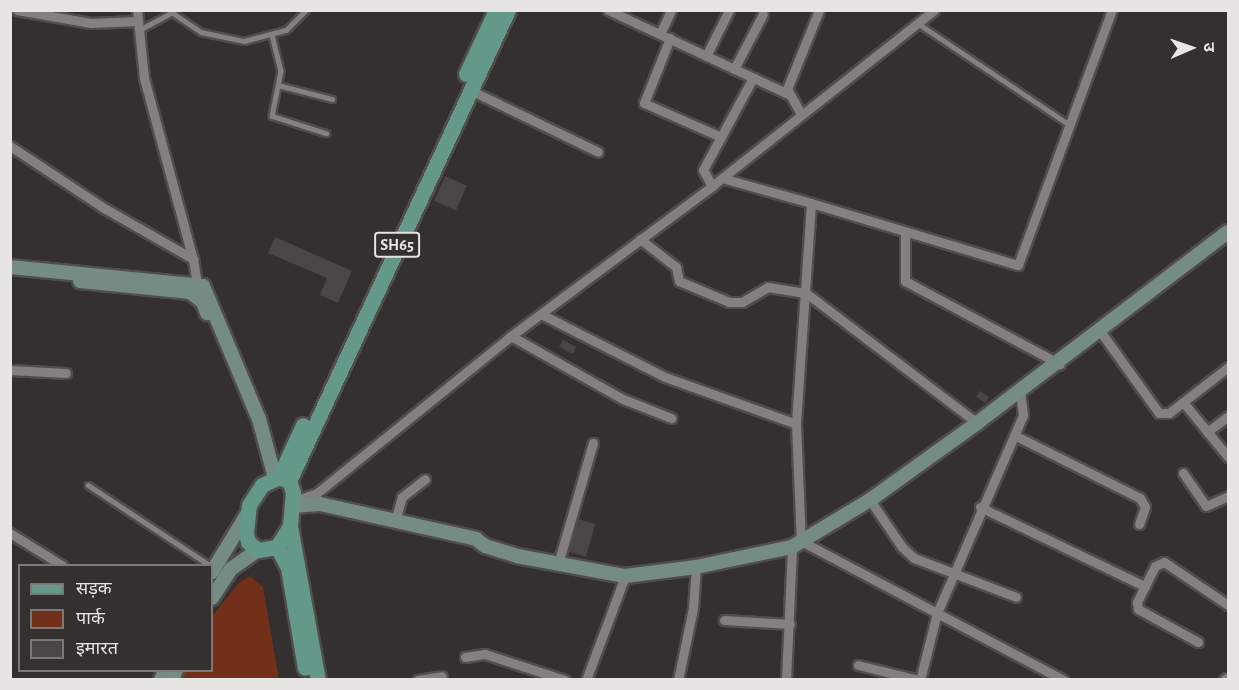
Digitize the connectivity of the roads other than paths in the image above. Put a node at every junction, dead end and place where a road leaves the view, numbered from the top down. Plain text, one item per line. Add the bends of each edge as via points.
1 (17, 10) edge
2 (137, 10) edge
3 (306, 10) edge
4 (496, 10) edge
5 (508, 10) edge
6 (608, 10) edge
7 (671, 10) edge
8 (729, 10) edge
9 (819, 10) edge
10 (934, 10) edge
11 (1112, 10) edge
12 (174, 12) edge
13 (763, 14) dead end
14 (919, 24) junction
15 (138, 26) junction
16 (660, 34) junction
17 (272, 35) junction
18 (670, 38) junction
19 (706, 56) junction
20 (734, 69) junction
21 (753, 78) junction
22 (278, 85) junction
23 (470, 90) junction
24 (788, 94) junction
25 (332, 99) dead end
26 (801, 114) junction
27 (1072, 126) junction
28 (326, 134) dead end
29 (721, 137) junction
30 (10, 146) edge
31 (598, 152) dead end
32 (722, 178) junction
33 (712, 186) junction
34 (811, 203) junction
35 (905, 232) junction
36 (1228, 232) edge
37 (640, 239) junction
38 (193, 259) junction
39 (10, 267) edge
40 (10, 276) edge
41 (197, 290) junction
42 (806, 293) junction
43 (541, 314) junction
44 (1100, 331) junction
45 (511, 336) junction
46 (1060, 364) junction
47 (1228, 367) edge
48 (10, 370) edge
49 (66, 373) dead end
50 (1020, 391) junction
51 (1183, 402) junction
52 (1228, 416) edge
53 (671, 418) dead end
54 (977, 423) junction
55 (796, 424) junction
56 (1207, 432) junction
57 (1014, 435) junction
58 (593, 443) dead end
59 (1228, 457) edge
60 (1183, 473) dead end
61 (425, 478) dead end
62 (278, 479) junction
63 (88, 484) dead end
64 (1228, 496) edge
65 (870, 500) junction
66 (980, 507) junction
67 (292, 512) junction
68 (246, 516) junction
69 (395, 521) junction
70 (1139, 524) dead end
71 (10, 533) edge
72 (796, 544) junction
73 (485, 546) junction
74 (277, 547) junction
75 (258, 550) junction
76 (60, 564) edge
77 (208, 564) edge
78 (558, 564) junction
79 (696, 567) junction
80 (215, 569) edge
81 (953, 574) junction
82 (625, 576) junction
83 (1144, 586) junction
84 (213, 588) edge
85 (1016, 597) dead end
86 (1228, 605) edge
87 (937, 613) junction
88 (724, 620) dead end
89 (790, 624) junction
90 (1198, 642) dead end
91 (465, 657) dead end
92 (858, 665) dead end
93 (442, 676) dead end
94 (307, 680) edge
95 (318, 680) edge
96 (418, 680) edge
97 (565, 680) edge
98 (586, 680) edge
99 (678, 680) edge
100 (786, 680) edge
101 (920, 680) edge
102 (1064, 680) edge

1 - 15 street via 91,23
2 - 15 street
3 - 17 lane via 286,30
4 - 62 main road, SH65
5 - 23 main road, SH65
6 - 16 street
7 - 16 street
8 - 19 street
9 - 24 street via 788,83
10 - 14 street
11 - 27 street
12 - 15 lane
12 - 17 lane via 201,32 225,39 244,41
13 - 20 street
14 - 26 street
14 - 27 lane
15 - 38 street via 144,78
16 - 18 street
17 - 22 lane via 280,64
18 - 19 street
18 - 29 street via 644,103
19 - 20 street
20 - 21 street
21 - 24 street
21 - 29 street
22 - 25 lane
22 - 28 lane via 272,116
23 - 31 street
23 - 62 main road, SH65
24 - 26 street
26 - 32 street
27 - 35 street via 1018,265
29 - 33 street via 703,170
30 - 38 street via 104,208
32 - 33 street
32 - 34 street
33 - 37 street
34 - 35 street
34 - 42 street
35 - 46 street via 904,281
36 - 44 street
37 - 42 street via 676,267 679,281 729,302 742,302 768,288
37 - 43 street
38 - 41 street
39 - 41 street
40 - 41 street
41 - 62 street
42 - 54 street
42 - 55 street
43 - 45 street
43 - 55 street via 665,376
44 - 46 street
44 - 51 street via 1155,411 1168,413
45 - 53 street via 623,399
45 - 67 street
46 - 50 street
47 - 51 street
48 - 49 street
50 - 54 street
50 - 57 street via 1024,406
51 - 56 street
52 - 56 street
54 - 65 street
55 - 72 street
56 - 59 street
57 - 66 street
57 - 70 street via 1140,498 1144,507
58 - 78 street
60 - 64 street via 1206,506
61 - 69 street via 402,497
62 - 67 main road
62 - 68 main road, SH65 via 254,495
63 - 77 lane
65 - 72 street
65 - 81 street via 914,558
66 - 81 street
66 - 83 street
67 - 69 street via 320,504
67 - 73 street via 320,514 474,549
67 - 74 main road
67 - 95 main road
68 - 75 main road via 248,542
68 - 80 street
69 - 73 street via 476,540
71 - 76 street
72 - 79 street
72 - 87 street
72 - 89 street
73 - 78 street
74 - 75 main road
74 - 94 main road via 288,568
75 - 80 street
78 - 82 street
79 - 82 street
79 - 99 street via 693,608
80 - 84 street
81 - 85 street
81 - 87 street
82 - 98 street
83 - 86 street via 1155,566 1162,562
83 - 90 street via 1138,609
87 - 101 street
87 - 102 street
88 - 89 street
89 - 100 street
91 - 97 street via 485,654
92 - 101 street
93 - 96 street

